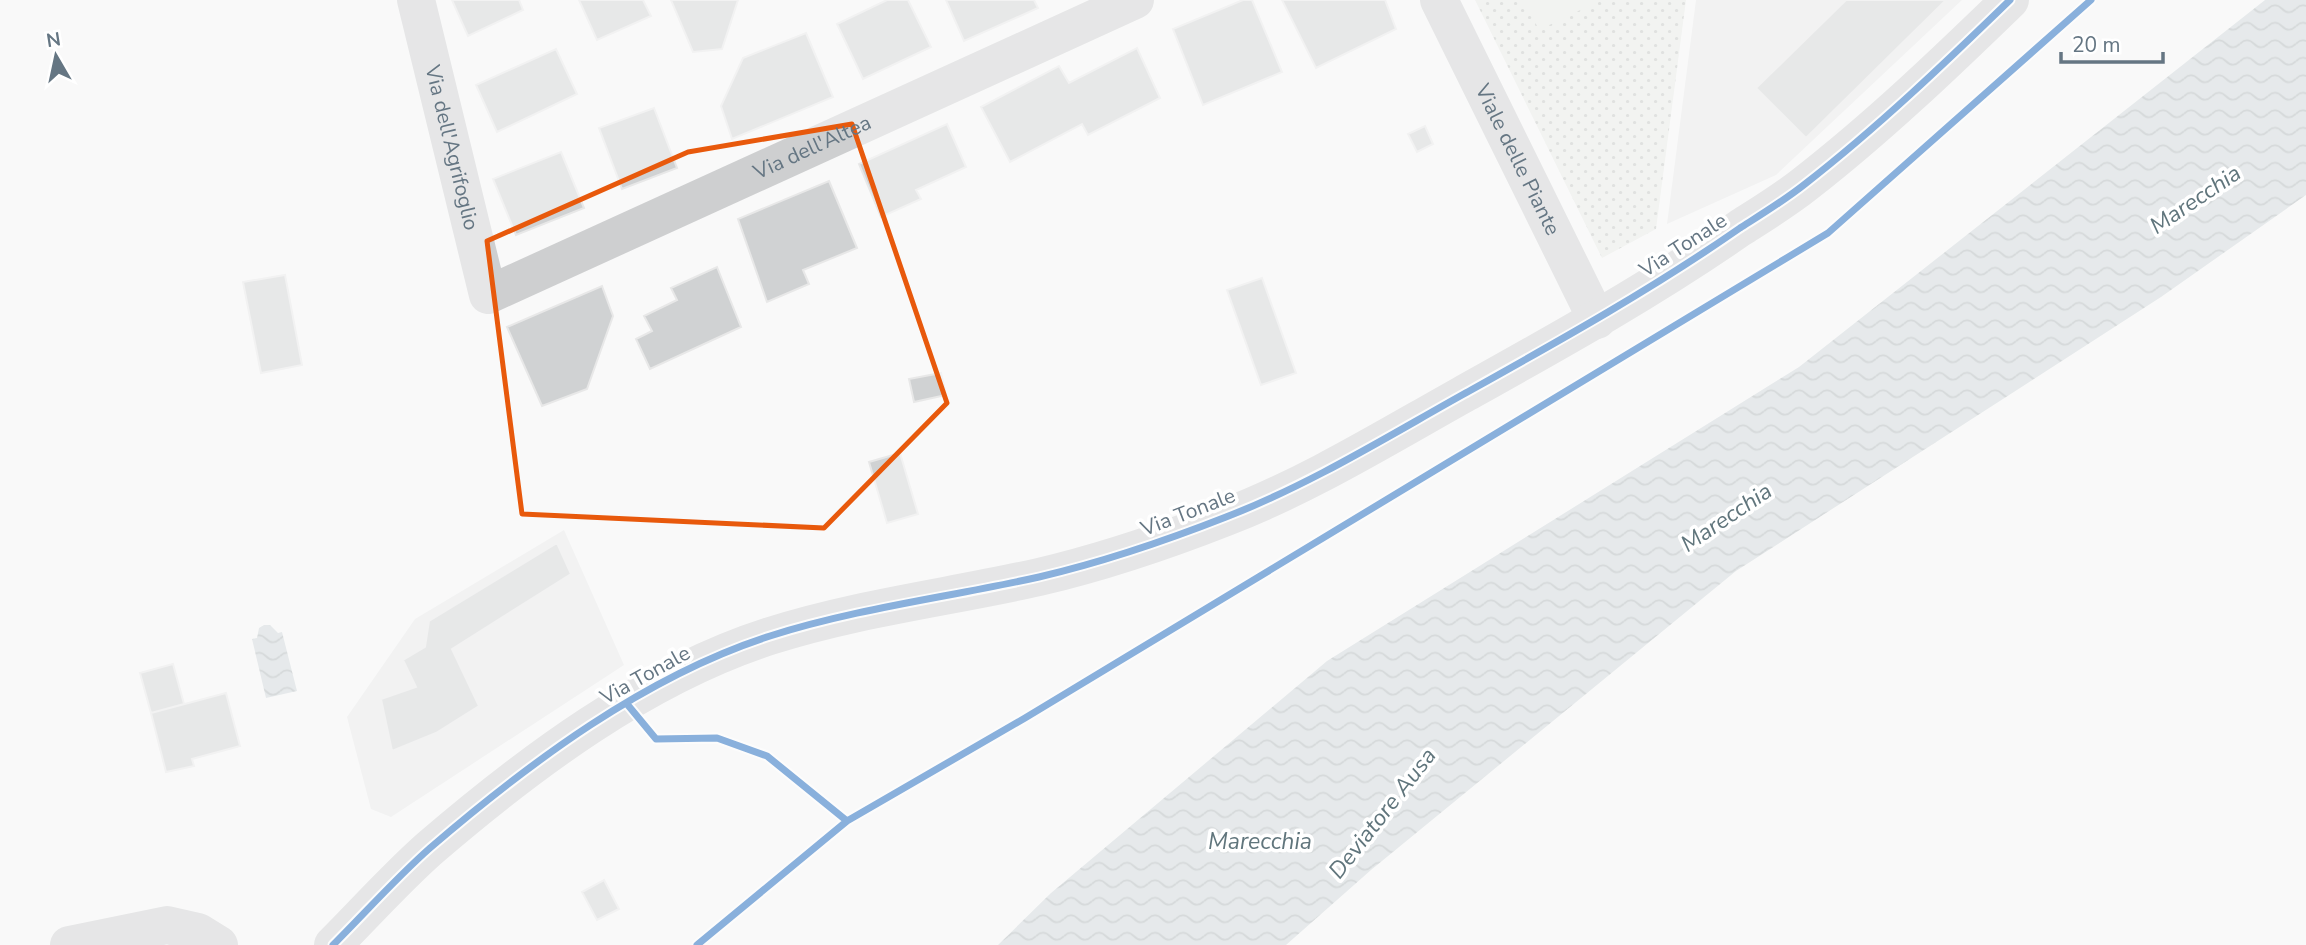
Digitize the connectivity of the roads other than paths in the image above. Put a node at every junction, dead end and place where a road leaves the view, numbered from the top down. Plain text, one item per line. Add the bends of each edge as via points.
1 (416, 0) edge
2 (1135, 0) edge
3 (1439, 0) edge
4 (2010, 0) edge
5 (488, 295) joint
6 (1597, 320) junction
7 (69, 945) edge
8 (219, 945) edge
9 (333, 945) edge

1 - 5 street, Via dell'Agrifoglio
2 - 5 street, Via dell'Altea
3 - 6 street, Viale delle Piante
4 - 6 street, Via Tonale via 1939,69 1804,184 1681,269
6 - 9 street, Via Tonale via 1319,475 1233,515 1097,562 835,618 716,656 658,685 537,763 428,850
7 - 8 street via 167,925 198,932

